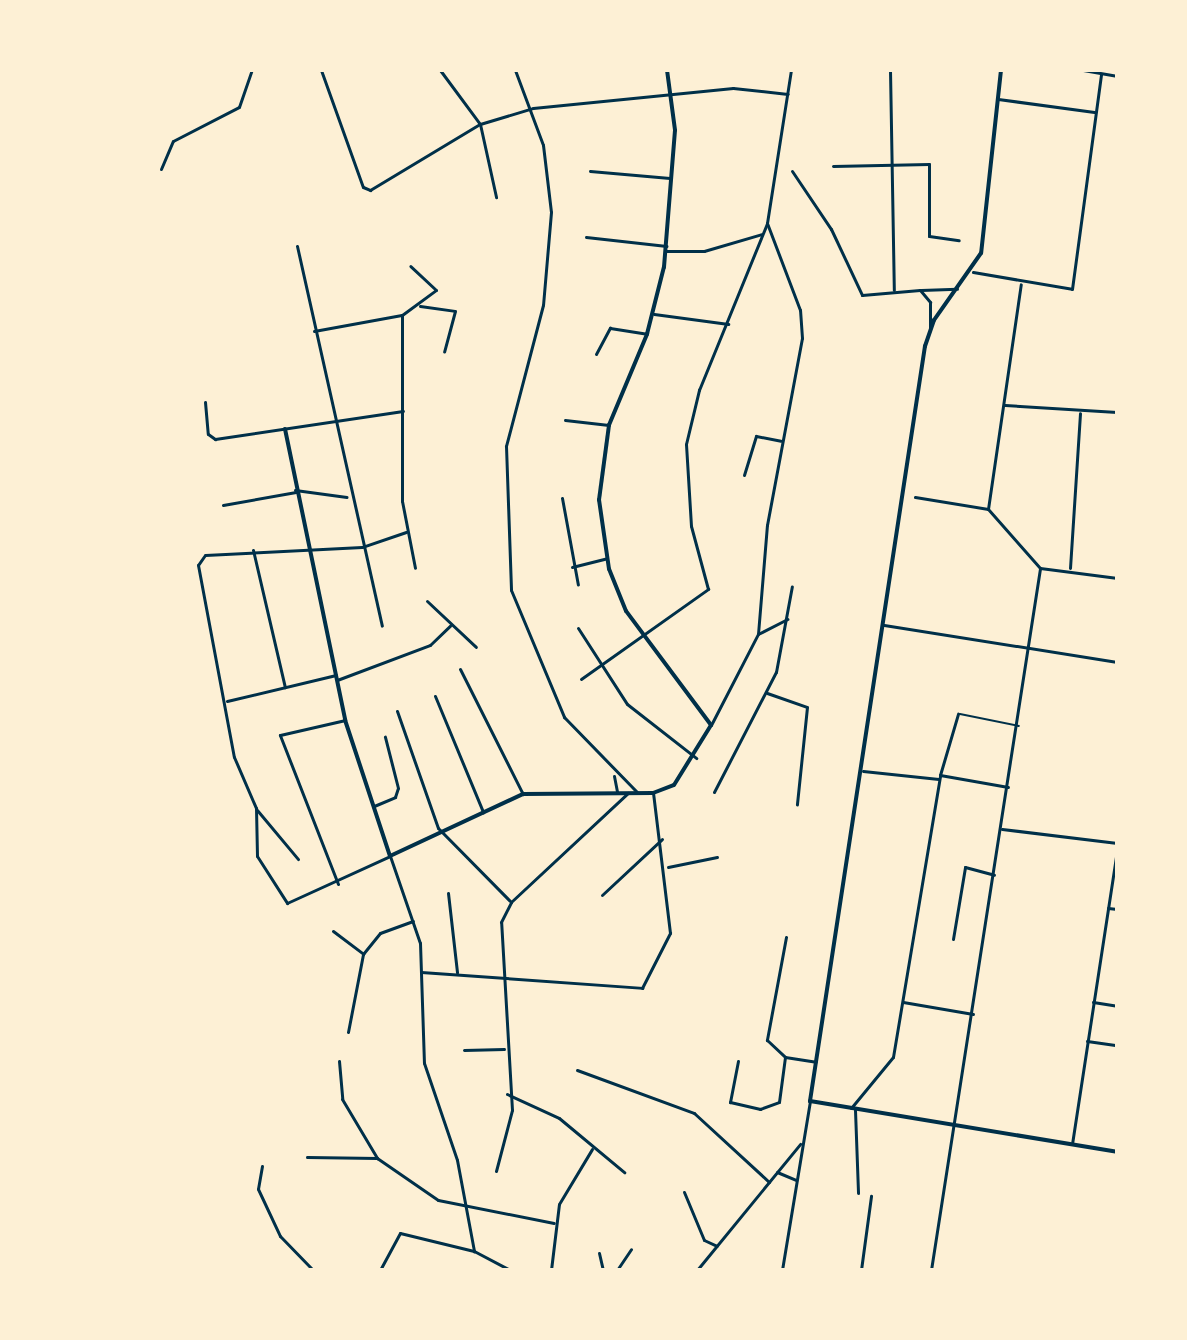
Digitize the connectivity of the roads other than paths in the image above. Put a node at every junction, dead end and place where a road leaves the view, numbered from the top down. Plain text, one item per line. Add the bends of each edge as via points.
1 (252, 70) edge
2 (321, 70) edge
3 (440, 70) edge
4 (515, 70) edge
5 (667, 70) edge
6 (791, 70) edge
7 (890, 70) edge
8 (1001, 70) edge
9 (1083, 70) edge
10 (1101, 74) junction
11 (1117, 76) edge
12 (673, 94) junction
13 (788, 94) junction
14 (998, 99) junction
15 (533, 108) junction
16 (1094, 112) junction
17 (480, 124) junction
18 (889, 162) junction
19 (833, 166) dead end
20 (161, 169) dead end
21 (590, 171) dead end
22 (792, 171) dead end
23 (673, 179) junction
24 (496, 197) dead end
25 (767, 223) junction
26 (762, 234) junction
27 (586, 237) dead end
28 (959, 240) dead end
29 (297, 246) dead end
30 (666, 249) junction
31 (410, 266) dead end
32 (973, 272) junction
33 (1021, 284) junction
34 (957, 289) junction
35 (894, 290) junction
36 (920, 290) junction
37 (420, 306) junction
38 (654, 314) junction
39 (402, 315) junction
40 (728, 324) junction
41 (930, 327) junction
42 (314, 331) junction
43 (647, 334) junction
44 (444, 352) dead end
45 (596, 354) dead end
46 (205, 402) dead end
47 (1004, 405) junction
48 (404, 410) junction
49 (1117, 412) edge
50 (1080, 413) junction
51 (331, 420) junction
52 (565, 420) dead end
53 (609, 425) junction
54 (285, 429) junction
55 (783, 441) junction
56 (744, 475) dead end
57 (296, 491) junction
58 (347, 497) junction
59 (915, 497) dead end
60 (562, 498) dead end
61 (223, 505) dead end
62 (988, 509) junction
63 (406, 532) junction
64 (308, 547) junction
65 (362, 547) junction
66 (253, 550) junction
67 (607, 558) junction
68 (572, 567) junction
69 (415, 568) dead end
70 (1040, 568) junction
71 (1070, 570) junction
72 (1117, 578) edge
73 (578, 585) dead end
74 (792, 586) dead end
75 (427, 601) dead end
76 (787, 619) junction
77 (883, 624) junction
78 (382, 626) dead end
79 (450, 626) junction
80 (578, 628) dead end
81 (758, 634) junction
82 (643, 640) junction
83 (476, 647) dead end
84 (1031, 649) junction
85 (1117, 662) edge
86 (598, 667) junction
87 (460, 669) dead end
88 (337, 678) junction
89 (581, 679) dead end
90 (285, 687) junction
91 (767, 693) junction
92 (435, 696) dead end
93 (227, 701) junction
94 (397, 711) dead end
95 (958, 714) joint
96 (345, 720) junction
97 (711, 725) junction
98 (1019, 726) junction
99 (385, 737) dead end
100 (696, 758) junction
101 (863, 771) dead end
102 (614, 776) junction
103 (940, 777) junction
104 (1009, 787) junction
105 (714, 792) dead end
106 (617, 793) junction
107 (628, 793) junction
108 (653, 793) junction
109 (523, 794) junction
110 (640, 794) junction
111 (797, 804) dead end
112 (372, 807) junction
113 (256, 808) junction
114 (483, 812) junction
115 (1002, 829) junction
116 (442, 831) junction
117 (662, 839) junction
118 (1117, 843) edge
119 (1117, 851) edge
120 (390, 856) junction
121 (717, 857) dead end
122 (298, 859) dead end
123 (668, 867) junction
124 (994, 875) junction
125 (338, 884) junction
126 (448, 893) dead end
127 (602, 895) dead end
128 (511, 902) junction
129 (1108, 908) junction
130 (1117, 909) edge
131 (414, 920) junction
132 (333, 931) dead end
133 (786, 937) dead end
134 (953, 939) dead end
135 (363, 954) junction
136 (421, 972) junction
137 (457, 972) junction
138 (501, 972) junction
139 (903, 1002) junction
140 (1093, 1002) junction
141 (1117, 1006) edge
142 (973, 1014) junction
143 (348, 1032) dead end
144 (1087, 1041) junction
145 (1117, 1045) edge
146 (504, 1049) junction
147 (464, 1050) dead end
148 (785, 1057) junction
149 (339, 1061) dead end
150 (738, 1061) dead end
151 (816, 1062) junction
152 (577, 1070) dead end
153 (507, 1094) junction
154 (810, 1101) junction
155 (853, 1110) junction
156 (957, 1125) junction
157 (802, 1141) junction
158 (1072, 1145) junction
159 (592, 1149) junction
160 (1117, 1152) edge
161 (307, 1157) dead end
162 (377, 1158) junction
163 (262, 1166) dead end
164 (496, 1171) dead end
165 (624, 1172) dead end
166 (777, 1172) junction
167 (796, 1181) junction
168 (769, 1182) junction
169 (684, 1192) dead end
170 (858, 1193) dead end
171 (871, 1196) dead end
172 (466, 1206) junction
173 (554, 1223) junction
174 (717, 1246) junction
175 (631, 1249) dead end
176 (474, 1251) junction
177 (599, 1253) dead end
178 (313, 1270) edge
179 (380, 1270) edge
180 (510, 1270) edge
181 (551, 1270) edge
182 (603, 1270) edge
183 (617, 1270) edge
184 (697, 1270) edge
185 (782, 1270) edge
186 (861, 1270) edge
187 (931, 1270) edge

1 - 20 street via 239,107 173,141
2 - 17 street via 346,123 363,187 392,180
3 - 17 street
4 - 15 street
5 - 12 street
6 - 13 street
7 - 18 street
8 - 14 street
9 - 10 street
10 - 11 street
10 - 16 street
12 - 13 street via 733,88
12 - 15 street
12 - 23 street
13 - 25 street
14 - 16 street
14 - 32 street via 984,240
15 - 17 street
15 - 102 street via 550,186 550,238 543,305 507,438 507,567 520,626 551,696
16 - 33 street via 1073,287
17 - 24 street
18 - 19 street
18 - 28 street via 929,164 929,236
18 - 35 street
21 - 23 street
22 - 35 street via 831,229 862,295
23 - 30 street
25 - 26 street
25 - 55 street via 803,326
26 - 30 street via 704,251
26 - 40 street
27 - 30 street
29 - 42 street
30 - 38 street
31 - 37 street via 436,287
32 - 33 street
32 - 34 street
33 - 47 street
34 - 36 street
34 - 41 street
35 - 36 street
36 - 41 street via 930,302
37 - 39 street
37 - 44 street via 455,311
38 - 40 street
38 - 43 street
39 - 42 street
39 - 48 street
40 - 82 street via 699,390 686,444 691,526 708,589
41 - 77 street
42 - 51 street
43 - 45 street via 610,328
43 - 53 street
46 - 54 street via 210,438
47 - 50 street
47 - 62 street
48 - 51 street
48 - 63 street
49 - 50 street
50 - 71 street
51 - 54 street
51 - 58 street
52 - 53 street
53 - 67 street via 599,500
54 - 57 street
55 - 56 street via 756,436
55 - 81 street via 767,525
57 - 58 street
57 - 61 street
57 - 64 street
58 - 65 street
59 - 62 street
60 - 68 street
62 - 70 street
63 - 65 street
63 - 69 street
64 - 65 street
64 - 66 street
64 - 88 street
65 - 78 street
66 - 90 street
66 - 93 street via 199,558
67 - 68 street
67 - 82 street
68 - 73 street
70 - 71 street
70 - 84 street
71 - 72 street
74 - 76 street
75 - 79 street
76 - 81 street
76 - 91 street
77 - 84 street
77 - 151 street
79 - 83 street
79 - 88 street via 430,645
80 - 86 street
81 - 97 street
82 - 86 street
82 - 97 street
84 - 85 street
84 - 98 street
86 - 89 street
86 - 100 street via 627,704
87 - 109 street
88 - 90 street
88 - 96 street
90 - 93 street
91 - 105 street
91 - 111 street via 807,707
92 - 114 street
93 - 113 street via 234,757
94 - 116 street
95 - 98 street
95 - 103 street
96 - 112 street
96 - 125 street via 280,735
97 - 100 street
98 - 104 street
99 - 112 street via 398,788 395,797
100 - 108 street via 674,785
101 - 103 street
102 - 106 street
102 - 110 street
103 - 104 street
103 - 139 street
104 - 115 street
106 - 107 street
106 - 109 street
107 - 110 street
107 - 128 street
108 - 110 street
108 - 117 street
109 - 114 street
112 - 120 street
113 - 122 street
113 - 125 street via 257,856 287,903
114 - 116 street
115 - 118 street
115 - 124 street
116 - 120 street
116 - 128 street
117 - 123 street
117 - 127 street
119 - 129 street
120 - 125 street
120 - 131 street
121 - 123 street
123 - 138 street via 669,940 642,988
124 - 134 street via 965,867
124 - 142 street
126 - 137 street
128 - 138 street via 501,922
129 - 130 street
129 - 140 street
131 - 135 street via 380,933
131 - 136 street
132 - 135 street
133 - 148 street via 765,1035
135 - 143 street
136 - 137 street
136 - 172 street via 424,1063
137 - 138 street
138 - 146 street
139 - 142 street
139 - 155 street via 893,1057
140 - 141 street
140 - 144 street
142 - 156 street
144 - 145 street
144 - 158 street
146 - 147 street
146 - 153 street
148 - 150 street via 779,1102 760,1109 730,1102
148 - 151 street
149 - 162 street via 342,1099
151 - 154 street
152 - 168 street via 694,1113
153 - 159 street via 559,1118
153 - 164 street via 511,1113
154 - 155 street
154 - 157 street
155 - 156 street
155 - 170 street
156 - 158 street
156 - 187 street
157 - 166 street
157 - 167 street
158 - 160 street
159 - 165 street
159 - 173 street
161 - 162 street
162 - 172 street via 438,1200
163 - 178 street via 258,1189 280,1236
166 - 167 street via 790,1171
166 - 168 street
167 - 185 street
168 - 174 street
169 - 174 street via 704,1240
171 - 186 street
172 - 173 street
172 - 176 street
173 - 181 street
174 - 184 street
175 - 183 street
176 - 179 street via 400,1233
176 - 180 street
177 - 182 street

